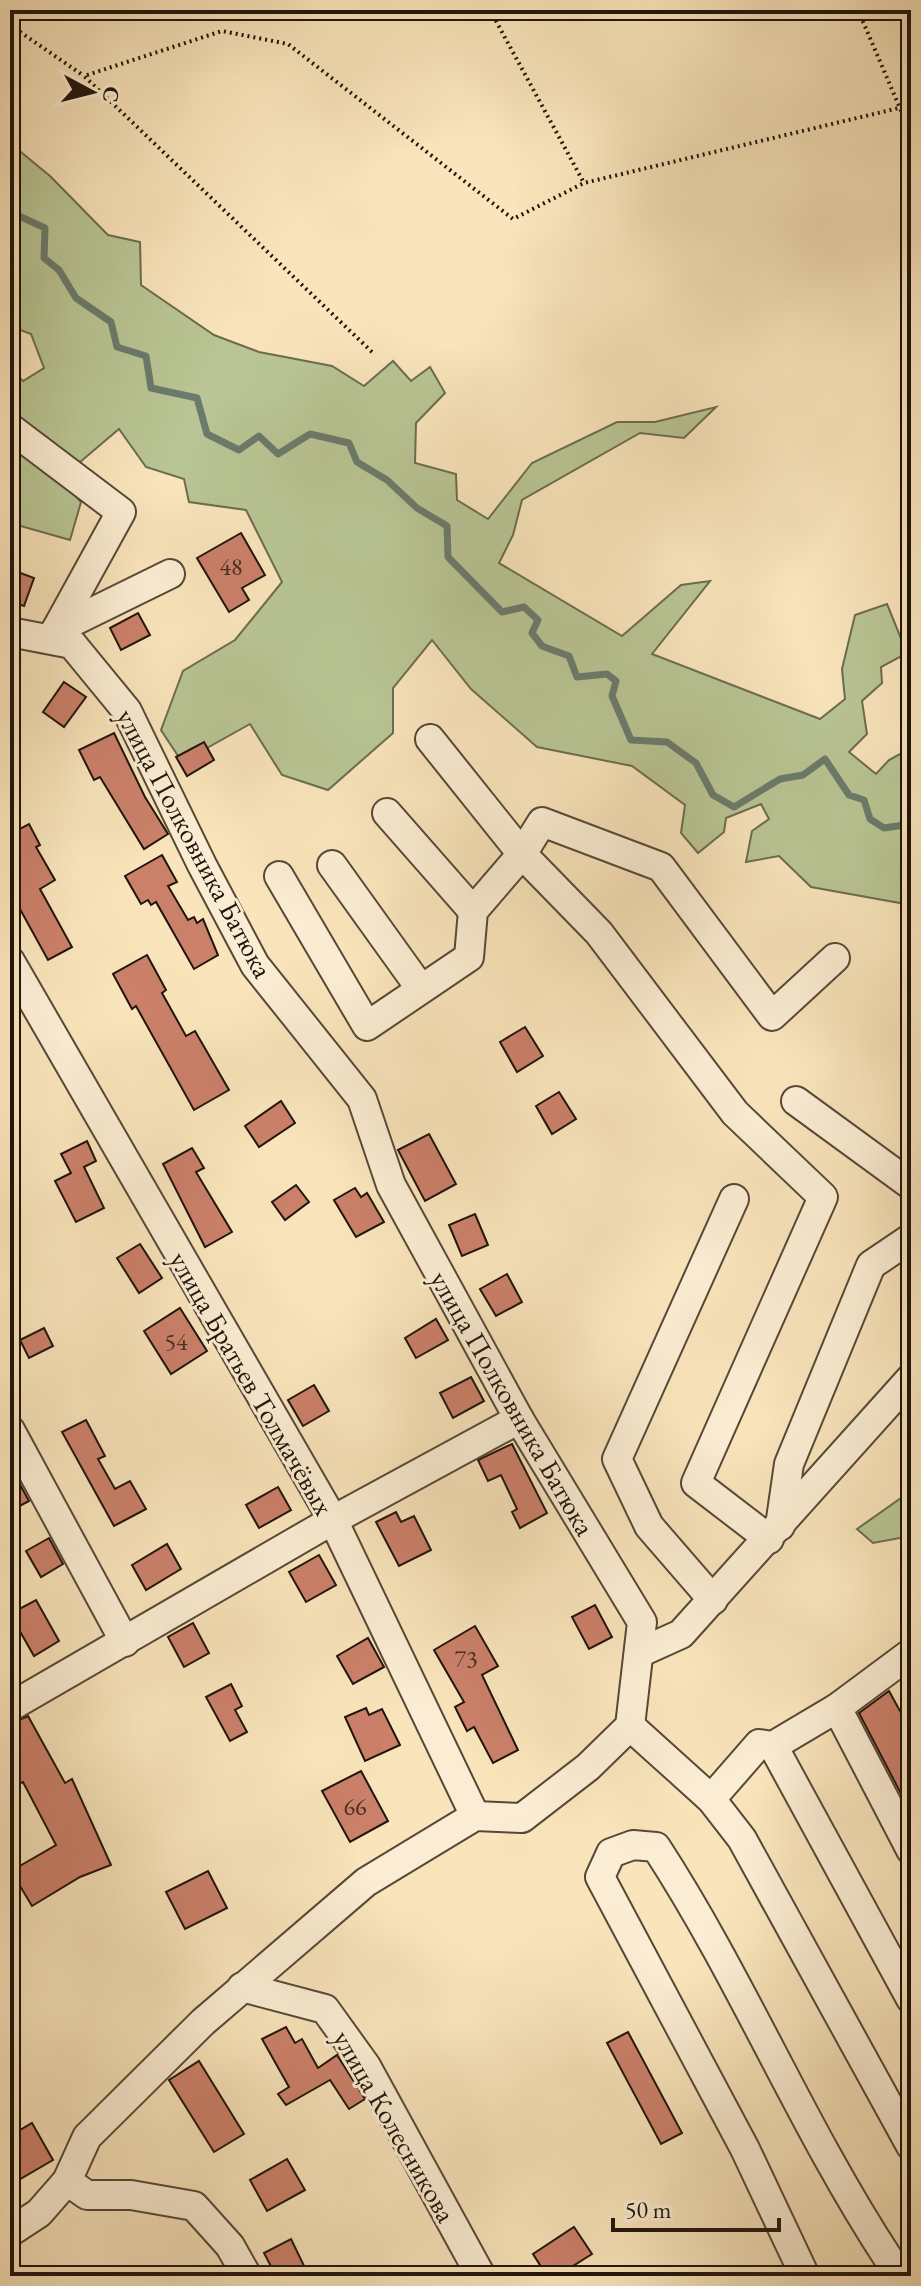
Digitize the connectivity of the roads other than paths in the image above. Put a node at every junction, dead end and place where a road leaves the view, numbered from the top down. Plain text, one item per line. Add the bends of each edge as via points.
1 (10, 428) edge
2 (170, 574) dead end
3 (10, 632) edge
4 (64, 637) junction
5 (430, 739) dead end
6 (387, 813) dead end
7 (522, 854) junction
8 (332, 865) dead end
9 (279, 876) dead end
10 (473, 911) junction
11 (835, 958) dead end
12 (10, 961) edge
13 (421, 989) junction
14 (796, 1101) dead end
15 (911, 1185) edge
16 (734, 1199) dead end
17 (911, 1238) edge
18 (911, 1378) edge
19 (519, 1419) junction
20 (10, 1430) edge
21 (333, 1520) junction
22 (775, 1532) junction
23 (713, 1600) junction
24 (125, 1642) junction
25 (639, 1653) junction
26 (907, 1666) edge
27 (10, 1707) edge
28 (837, 1708) junction
29 (630, 1726) junction
30 (773, 1746) junction
31 (711, 1799) junction
32 (475, 1816) junction
33 (911, 1850) edge
34 (242, 1987) junction
35 (911, 1999) edge
36 (911, 2146) edge
37 (67, 2181) junction
38 (10, 2232) edge
39 (888, 2258) dead end
40 (247, 2276) edge
41 (481, 2276) edge
42 (805, 2276) edge

1 - 4 street via 121,512
2 - 4 street
3 - 4 street
4 - 19 street, улица Полковника Батюка via 127,711 255,965 362,1099 391,1185
5 - 7 street
6 - 10 street
7 - 10 street
7 - 11 street via 542,822 661,867 772,1016
7 - 22 street via 599,933 735,1113 823,1197 696,1483
8 - 13 street
9 - 13 street via 367,1026
10 - 13 street via 469,957
12 - 21 street, улица Братьев Толмачёвых
14 - 15 street
16 - 23 street via 617,1459 649,1526
17 - 22 street via 871,1265 789,1464
18 - 22 street
19 - 21 street
19 - 25 street, улица Полковника Батюка via 642,1622
20 - 24 street
21 - 24 street
21 - 32 street, улица Братьев Толмачёвых
22 - 23 street
23 - 25 street via 681,1634
24 - 27 street
25 - 29 street, улица Полковника Батюка
26 - 28 street
28 - 30 street
28 - 33 street
29 - 31 street
29 - 32 street via 522,1818
30 - 31 street via 759,1744
30 - 35 street
31 - 36 street via 742,1839
32 - 34 street via 366,1882
34 - 37 street via 87,2137
34 - 41 street, улица Колесникова via 325,2009 366,2066
37 - 38 street via 39,2213
37 - 40 street via 87,2195 131,2195 194,2206 230,2246
39 - 42 street via 656,1847 633,1845 611,1853 600,1877 745,2149

